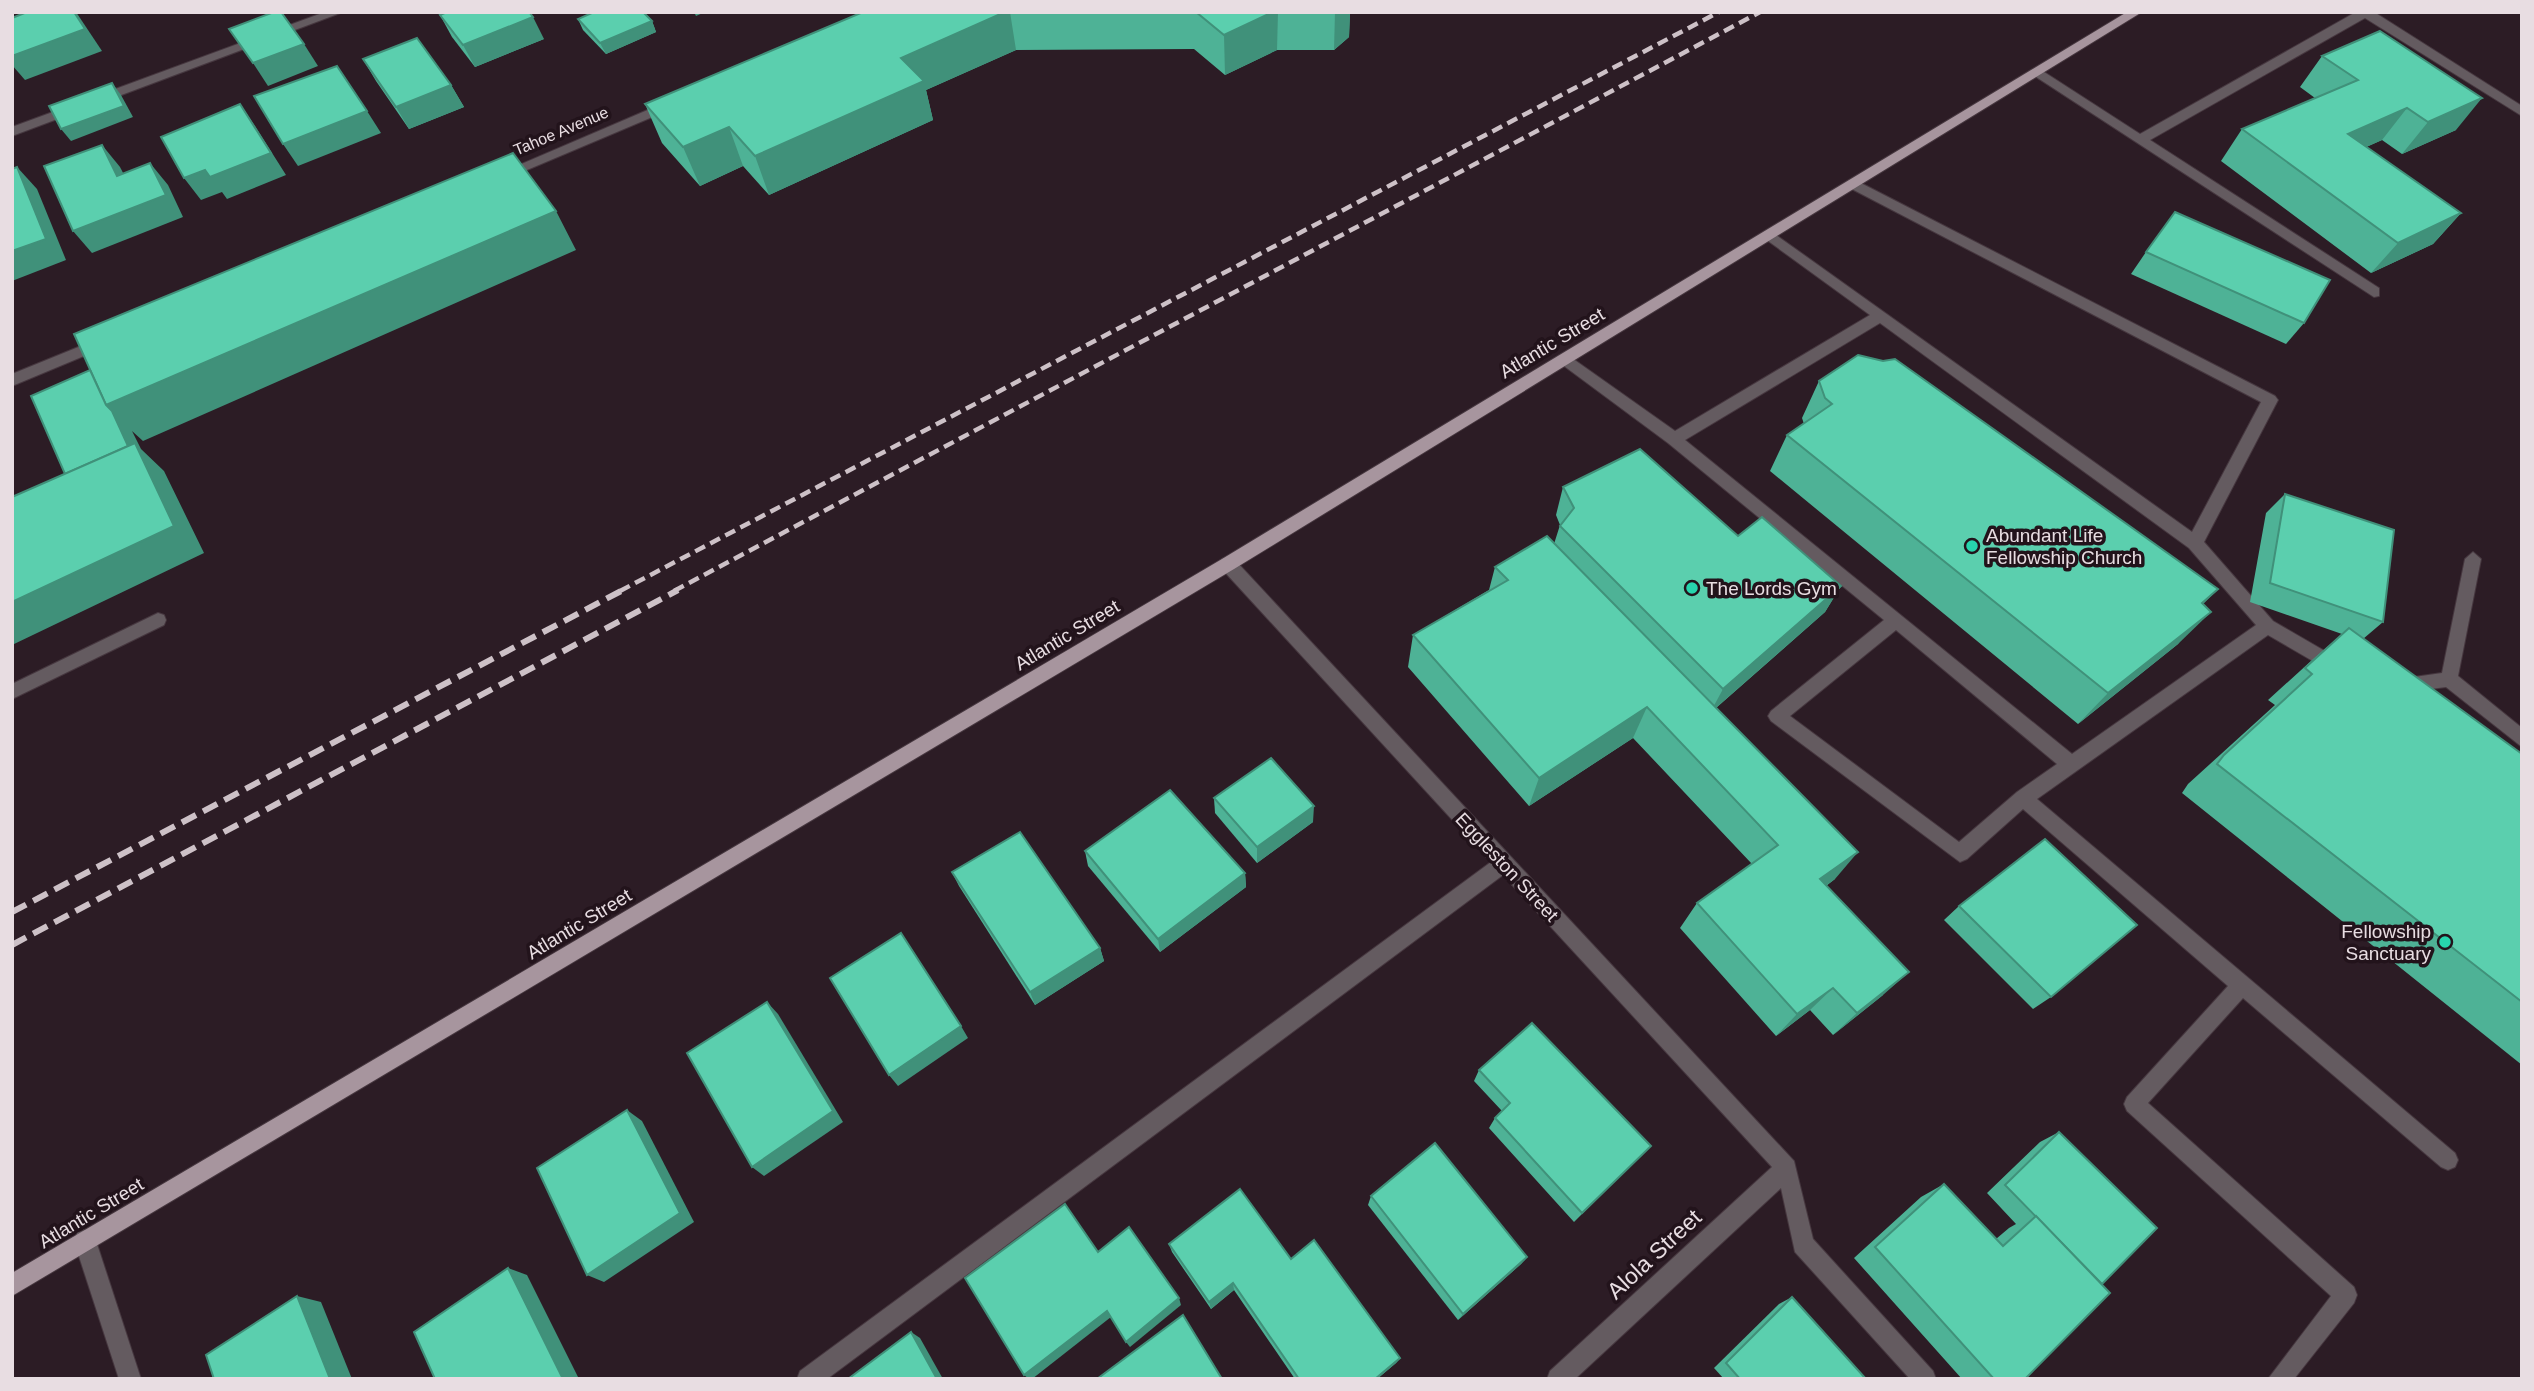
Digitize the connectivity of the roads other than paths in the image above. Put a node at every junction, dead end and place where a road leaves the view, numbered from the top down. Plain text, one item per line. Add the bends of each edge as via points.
1 (337, 12) edge
2 (2136, 12) edge
3 (2365, 12) edge
4 (2036, 73) junction
5 (682, 100) edge
6 (2522, 112) edge
7 (12, 132) edge
8 (2140, 140) junction
9 (489, 180) edge
10 (1853, 184) junction
11 (1769, 235) junction
12 (2374, 292) dead end
13 (1880, 316) junction
14 (115, 337) edge
15 (1564, 360) junction
16 (12, 380) edge
17 (1674, 439) junction
18 (2195, 543) junction
19 (2473, 559) dead end
20 (1228, 565) junction
21 (158, 620) dead end
22 (1896, 620) junction
23 (2267, 626) junction
24 (2354, 676) edge
25 (2449, 679) junction
26 (2376, 689) edge
27 (12, 692) edge
28 (2522, 739) edge
29 (2071, 764) junction
30 (2023, 798) junction
31 (1504, 863) junction
32 (2242, 985) junction
33 (2448, 1160) dead end
34 (1787, 1168) junction
35 (85, 1241) junction
36 (12, 1285) edge
37 (130, 1379) edge
38 (808, 1379) edge
39 (1558, 1379) edge
40 (1925, 1379) edge
41 (2279, 1379) edge

1 - 7 street
2 - 4 main road, Atlantic Street
3 - 6 street
3 - 8 street
4 - 8 street
4 - 10 main road, Atlantic Street
5 - 9 street, Tahoe Avenue
8 - 12 street
10 - 11 main road, Atlantic Street
10 - 18 street via 2270,400
11 - 13 street
11 - 15 main road, Atlantic Street
13 - 17 street
13 - 18 street
14 - 16 street
15 - 17 street
15 - 20 main road, Atlantic Street
17 - 22 street
18 - 23 street
19 - 25 street
20 - 31 street, Eggleston Street
20 - 35 main road, Atlantic Street
21 - 27 street
22 - 29 street
22 - 30 street via 1777,716 1960,853
23 - 24 street
23 - 29 street
25 - 26 street
25 - 28 street
29 - 30 street
30 - 32 street
31 - 34 street, Eggleston Street
31 - 38 street
32 - 33 street
32 - 41 street via 2134,1104 2346,1295
34 - 39 street, Alola Street
34 - 40 street via 1803,1244
35 - 36 main road, Atlantic Street
35 - 37 street

